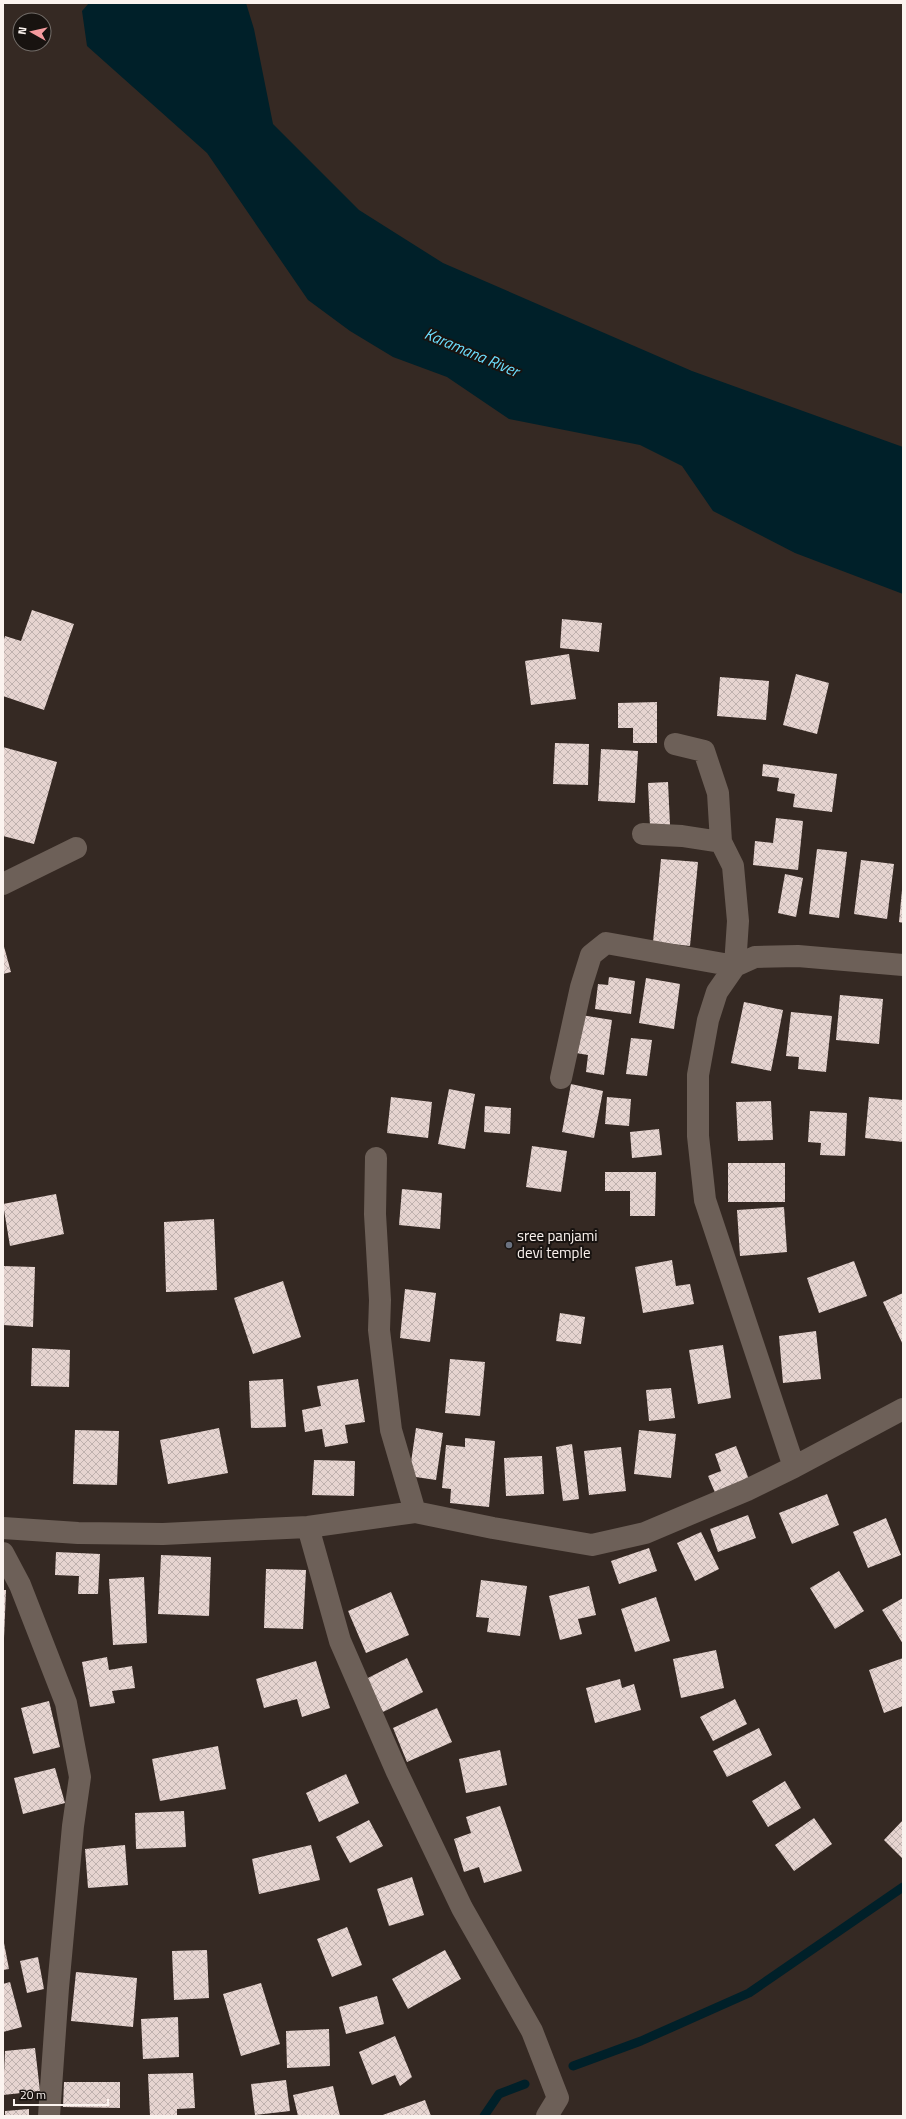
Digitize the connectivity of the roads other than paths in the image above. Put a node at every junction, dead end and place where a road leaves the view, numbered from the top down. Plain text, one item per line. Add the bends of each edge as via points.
1 (675, 744) dead end
2 (643, 834) dead end
3 (721, 842) junction
4 (76, 848) dead end
5 (3, 884) edge
6 (903, 965) edge
7 (736, 966) junction
8 (561, 1078) dead end
9 (376, 1158) dead end
10 (903, 1410) edge
11 (794, 1467) junction
12 (415, 1512) junction
13 (308, 1527) junction
14 (3, 1528) edge
15 (3, 1553) edge
16 (49, 2116) edge
17 (547, 2116) edge

1 - 3 street via 704,751 718,793
2 - 3 street
3 - 7 street via 733,866 738,921
4 - 5 street
6 - 7 street via 798,956 755,957
7 - 8 street via 606,943 592,955 581,987
7 - 11 street via 717,992 708,1020 698,1075 698,1136 705,1200
9 - 12 street via 379,1330 391,1430
10 - 11 street
11 - 12 street via 747,1490 645,1532 592,1545
12 - 13 street
13 - 14 street via 163,1534 78,1533
13 - 17 street via 340,1641 397,1772 462,1908 532,2031 558,2098
15 - 16 street via 20,1585 66,1703 80,1777 58,1988

